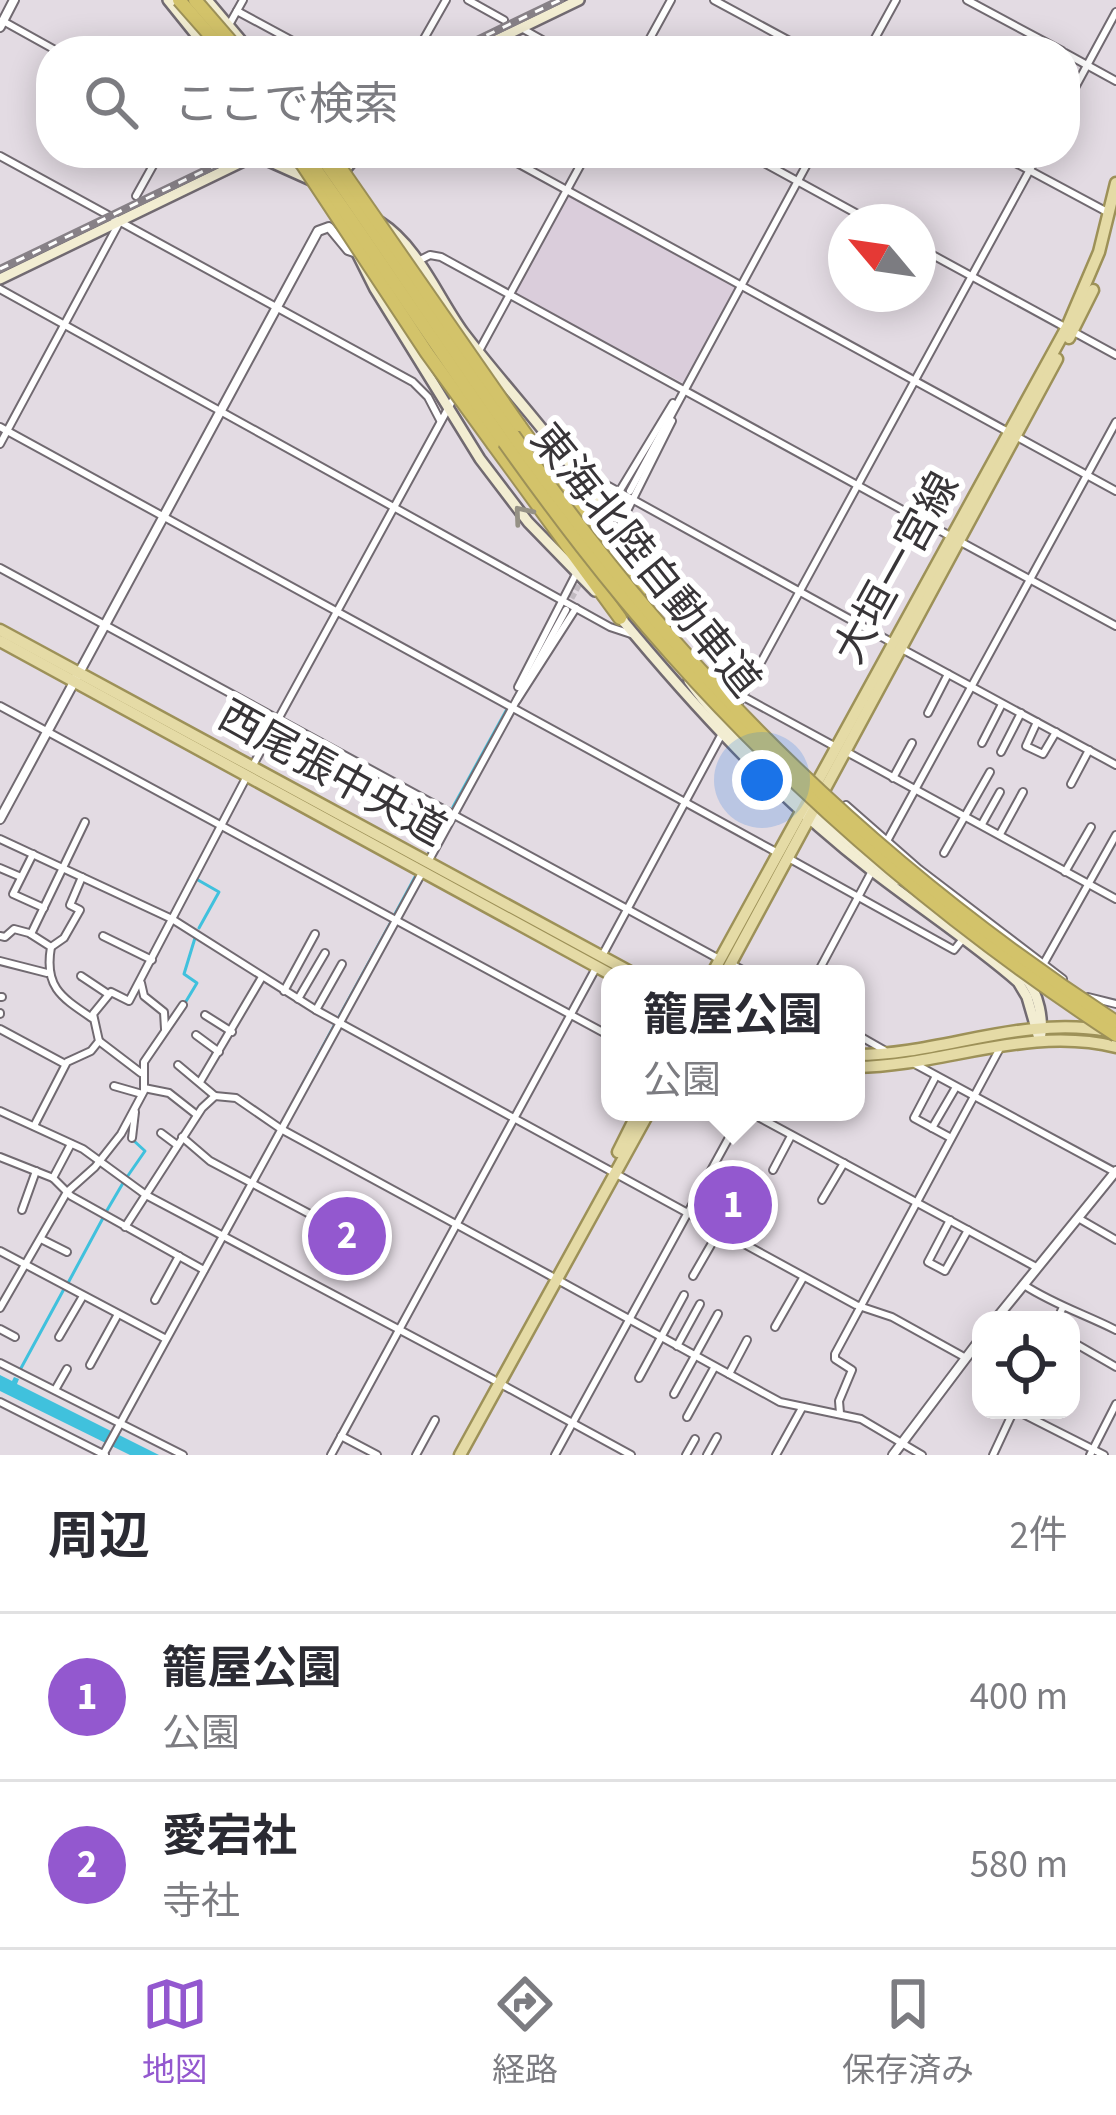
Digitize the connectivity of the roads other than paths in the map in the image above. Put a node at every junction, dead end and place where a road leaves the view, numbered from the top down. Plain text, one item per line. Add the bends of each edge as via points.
1 (14, 0) edge
2 (168, 0) edge
3 (179, 0) edge
4 (207, 0) edge
5 (243, 0) edge
6 (446, 0) edge
7 (469, 0) edge
8 (579, 0) edge
9 (671, 0) edge
10 (714, 0) edge
11 (896, 0) edge
12 (968, 0) edge
13 (194, 7) edge
14 (237, 10) junction
15 (1116, 12) edge
16 (504, 20) dead end
17 (1, 23) edge
18 (229, 25) junction
19 (520, 28) junction
20 (203, 36) edge
21 (209, 36) edge
22 (224, 36) edge
23 (224, 36) edge
24 (238, 36) edge
25 (284, 36) edge
26 (426, 36) edge
27 (504, 36) edge
28 (535, 36) edge
29 (651, 36) edge
30 (780, 36) edge
31 (876, 36) edge
32 (1034, 36) edge
33 (36, 41) edge
34 (1080, 61) edge
35 (1088, 65) junction
36 (1080, 79) edge
37 (1116, 81) edge
38 (0, 156) edge
39 (152, 168) edge
40 (229, 168) edge
41 (284, 168) edge
42 (305, 168) edge
43 (321, 168) edge
44 (322, 168) edge
45 (322, 168) edge
46 (340, 168) edge
47 (345, 168) edge
48 (527, 168) edge
49 (579, 168) edge
50 (773, 168) edge
51 (805, 168) edge
52 (1026, 168) edge
53 (1030, 170) junction
54 (332, 182) junction
55 (798, 182) junction
56 (1116, 183) edge
57 (567, 190) junction
58 (136, 196) dead end
59 (839, 204) edge
60 (1114, 214) edge
61 (119, 221) junction
62 (357, 253) junction
63 (936, 257) edge
64 (417, 262) junction
65 (972, 276) junction
66 (0, 279) edge
67 (742, 285) junction
68 (375, 289) junction
69 (0, 290) edge
70 (510, 296) junction
71 (276, 308) junction
72 (64, 325) junction
73 (1070, 328) junction
74 (478, 352) junction
75 (1116, 355) edge
76 (428, 370) junction
77 (915, 382) junction
78 (418, 386) junction
79 (684, 389) junction
80 (449, 406) junction
81 (221, 413) junction
82 (441, 421) junction
83 (1116, 422) edge
84 (4, 429) edge
85 (1012, 434) junction
86 (0, 444) edge
87 (1087, 475) junction
88 (583, 478) junction
89 (857, 487) junction
90 (630, 491) tunnel mouth
91 (1116, 491) edge
92 (619, 493) junction
93 (634, 501) junction
94 (395, 506) junction
95 (166, 518) junction
96 (616, 531) junction
97 (955, 539) junction
98 (0, 568) edge
99 (577, 572) junction
100 (1030, 580) junction
101 (799, 592) junction
102 (640, 593) junction
103 (562, 600) junction
104 (576, 608) junction
105 (566, 610) tunnel mouth
106 (337, 612) junction
107 (620, 618) junction
108 (1116, 626) edge
109 (105, 627) junction
110 (0, 630) edge
111 (634, 635) junction
112 (0, 640) edge
113 (897, 646) junction
114 (949, 673) junction
115 (78, 677) junction
116 (972, 686) junction
117 (742, 696) junction
118 (1003, 703) junction
119 (0, 706) edge
120 (512, 708) junction
121 (928, 713) dead end
122 (1021, 713) junction
123 (278, 719) junction
124 (1037, 722) junction
125 (724, 729) junction
126 (48, 732) junction
127 (1056, 732) junction
128 (912, 743) dead end
129 (982, 743) dead end
130 (840, 748) junction
131 (1089, 750) junction
132 (1001, 752) dead end
133 (1116, 765) edge
134 (250, 772) junction
135 (990, 772) dead end
136 (893, 778) junction
137 (1071, 784) dead end
138 (915, 789) junction
139 (1023, 792) dead end
140 (1000, 793) dead end
141 (684, 802) junction
142 (846, 805) dead end
143 (807, 810) junction
144 (964, 814) junction
145 (453, 816) junction
146 (0, 819) edge
147 (85, 822) dead end
148 (982, 824) junction
149 (220, 826) junction
150 (1090, 827) dead end
151 (1000, 834) junction
152 (1116, 835) edge
153 (0, 839) edge
154 (887, 841) junction
155 (944, 853) dead end
156 (33, 854) junction
157 (783, 856) junction
158 (425, 867) junction
159 (0, 868) edge
160 (63, 868) junction
161 (919, 869) junction
162 (872, 871) junction
163 (1065, 872) junction
164 (21, 877) junction
165 (82, 877) junction
166 (1088, 884) junction
167 (905, 885) junction
168 (858, 897) junction
169 (1116, 899) edge
170 (44, 908) junction
171 (627, 911) junction
172 (172, 920) junction
173 (396, 920) junction
174 (32, 934) junction
175 (315, 934) dead end
176 (0, 936) edge
177 (104, 936) dead end
178 (962, 940) junction
179 (51, 947) junction
180 (325, 952) dead end
181 (152, 960) junction
182 (0, 961) edge
183 (599, 962) junction
184 (1044, 963) junction
185 (342, 964) dead end
186 (602, 965) edge
187 (608, 965) edge
188 (723, 965) edge
189 (726, 965) edge
190 (822, 965) edge
191 (47, 973) junction
192 (81, 976) dead end
193 (262, 976) junction
194 (142, 980) junction
195 (284, 991) junction
196 (109, 994) junction
197 (298, 999) junction
198 (1116, 1004) edge
199 (183, 1005) dead end
200 (316, 1010) junction
201 (571, 1014) junction
202 (205, 1016) dead end
203 (92, 1018) junction
204 (340, 1022) junction
205 (1116, 1022) edge
206 (0, 1029) edge
207 (165, 1029) junction
208 (232, 1031) junction
209 (601, 1031) edge
210 (1039, 1031) junction
211 (1116, 1034) edge
212 (196, 1036) dead end
213 (865, 1039) edge
214 (99, 1041) junction
215 (1000, 1047) junction
216 (1116, 1047) edge
217 (219, 1052) junction
218 (884, 1054) junction
219 (865, 1055) edge
220 (65, 1064) junction
221 (913, 1064) junction
222 (178, 1066) dead end
223 (865, 1067) edge
224 (141, 1073) junction
225 (936, 1076) junction
226 (200, 1082) junction
227 (114, 1085) dead end
228 (956, 1087) junction
229 (143, 1091) junction
230 (215, 1096) junction
231 (974, 1096) junction
232 (135, 1110) junction
233 (0, 1111) edge
234 (197, 1115) junction
235 (514, 1118) junction
236 (634, 1121) edge
237 (643, 1121) edge
238 (741, 1121) edge
239 (764, 1121) edge
240 (34, 1126) junction
241 (932, 1128) junction
242 (281, 1129) junction
243 (161, 1133) dead end
244 (792, 1135) junction
245 (132, 1138) dead end
246 (951, 1138) junction
247 (180, 1141) junction
248 (72, 1144) junction
249 (0, 1157) edge
250 (100, 1161) junction
251 (844, 1163) junction
252 (773, 1170) dead end
253 (36, 1171) junction
254 (611, 1172) junction
255 (1115, 1172) edge
256 (53, 1178) junction
257 (252, 1185) junction
258 (67, 1192) junction
259 (144, 1194) junction
260 (823, 1200) dead end
261 (916, 1202) junction
262 (22, 1210) dead end
263 (688, 1214) junction
264 (1078, 1218) junction
265 (950, 1220) junction
266 (457, 1225) junction
267 (124, 1227) junction
268 (338, 1228) dead end
269 (968, 1230) junction
270 (719, 1231) junction
271 (224, 1234) junction
272 (41, 1239) junction
273 (1116, 1240) edge
274 (0, 1251) edge
275 (67, 1252) dead end
276 (179, 1256) junction
277 (26, 1265) junction
278 (1037, 1268) junction
279 (204, 1270) junction
280 (693, 1276) dead end
281 (803, 1276) junction
282 (553, 1278) junction
283 (1024, 1285) junction
284 (4, 1294) edge
285 (82, 1295) junction
286 (684, 1295) dead end
287 (155, 1300) dead end
288 (700, 1304) dead end
289 (860, 1306) junction
290 (1063, 1306) junction
291 (0, 1308) edge
292 (1002, 1311) edge
293 (1061, 1311) edge
294 (118, 1314) junction
295 (718, 1314) dead end
296 (629, 1319) junction
297 (775, 1327) dead end
298 (0, 1329) edge
299 (400, 1330) junction
300 (1116, 1330) edge
301 (14, 1337) dead end
302 (59, 1337) dead end
303 (661, 1337) junction
304 (166, 1339) junction
305 (748, 1340) dead end
306 (677, 1346) junction
307 (1080, 1346) edge
308 (972, 1350) edge
309 (695, 1356) junction
310 (966, 1358) junction
311 (0, 1363) edge
312 (90, 1365) dead end
313 (715, 1366) junction
314 (1116, 1367) edge
315 (67, 1369) dead end
316 (729, 1374) junction
317 (639, 1378) dead end
318 (496, 1382) junction
319 (55, 1390) junction
320 (674, 1394) dead end
321 (0, 1402) edge
322 (1116, 1404) edge
323 (802, 1408) junction
324 (840, 1413) junction
325 (687, 1417) dead end
326 (1010, 1419) edge
327 (1030, 1419) edge
328 (435, 1420) dead end
329 (572, 1423) junction
330 (119, 1425) junction
331 (341, 1436) junction
332 (717, 1437) dead end
333 (695, 1438) dead end
334 (606, 1442) junction
335 (902, 1442) junction
336 (1091, 1452) edge
337 (104, 1454) edge
338 (183, 1455) edge
339 (331, 1455) edge
340 (377, 1455) edge
341 (416, 1455) edge
342 (456, 1455) edge
343 (555, 1455) edge
344 (598, 1455) edge
345 (631, 1455) edge
346 (686, 1455) edge
347 (707, 1455) edge
348 (776, 1455) edge
349 (893, 1455) edge
350 (922, 1455) edge
351 (993, 1455) edge
352 (1104, 1455) edge

1 - 17 street
2 - 20 main road
3 - 13 highway, bridge
4 - 18 main road
5 - 14 street
6 - 26 street
7 - 16 street
8 - 19 main road
9 - 29 street
10 - 30 street
11 - 31 street
12 - 32 street
13 - 21 highway, bridge
13 - 23 highway, bridge
14 - 18 street
14 - 25 street
15 - 35 street
17 - 33 street
18 - 22 street
18 - 24 main road
19 - 27 main road
19 - 28 street
34 - 35 street
35 - 36 street
35 - 37 street
38 - 61 street
39 - 58 street
40 - 61 main road
41 - 54 main road via 314,185
42 - 107 highway, bridge
43 - 211 highway, 東海北陸自動車道, bridge via 553,508 690,675 884,863
44 - 54 main road
45 - 205 highway, 東海北陸自動車道, bridge via 562,502 708,679 867,834 980,927
46 - 102 highway, bridge
47 - 54 main road
48 - 57 street
49 - 57 street
50 - 55 street
51 - 55 street
52 - 53 street
53 - 60 street
53 - 65 street
54 - 62 main road
54 - 64 main road via 395,232
55 - 59 street
55 - 67 street
56 - 60 main road, 大垣一宮線
57 - 67 street
57 - 70 street
60 - 73 main road, 大垣一宮線
61 - 66 main road
61 - 71 street
61 - 72 street
62 - 68 main road
62 - 71 street via 321,227
63 - 65 street
64 - 68 street
64 - 70 street via 441,257
64 - 74 main road
65 - 73 street
65 - 77 street
67 - 77 street
67 - 79 street
68 - 76 main road
69 - 72 street
70 - 74 street
70 - 79 street
71 - 78 street
71 - 81 street
72 - 81 street
72 - 84 street
73 - 75 street
73 - 85 main road, 大垣一宮線
74 - 80 street
74 - 88 main road
76 - 78 street
76 - 80 main road
77 - 85 street
77 - 89 street
78 - 82 street
79 - 89 street
79 - 90 street
79 - 92 street
79 - 93 street
80 - 82 street
99 -> 80 main road via 500,487
81 - 94 street
81 - 95 street
82 - 94 street
83 - 87 street
84 - 86 street
84 - 95 street
85 - 87 street
85 - 97 main road, 大垣一宮線
87 - 91 street
87 - 100 street
88 - 92 street
88 - 96 main road
89 - 97 street
89 - 101 street
92 - 93 street
93 - 96 street
93 - 101 street
94 - 103 street
94 - 106 street
95 - 106 street
95 - 109 street
96 - 102 main road
97 - 100 street
97 - 113 main road, 大垣一宮線
98 - 109 street
99 - 103 street
99 - 107 main road
100 - 108 street
100 - 116 street
101 - 113 street
101 - 117 street
102 - 125 main road
103 - 104 street
103 - 120 street
104 - 111 street
104 - 120 street
105 - 120 street
106 - 120 street
106 - 123 street
107 - 111 main road
109 - 115 street
109 - 123 street
110 - 115 main road, 西尾張中央道
111 - 125 main road
112 - 115 main road, 西尾張中央道
113 - 114 street
113 - 130 main road, 大垣一宮線
114 - 116 street
114 - 121 street
115 - 126 street
115 - 134 main road, 西尾張中央道
116 - 118 street
116 - 138 street
117 - 125 street
117 - 130 street
118 - 122 street
118 - 129 street
119 - 126 street
120 - 141 street
120 - 145 street
122 - 124 street
122 - 132 street
123 - 134 street
123 - 145 street
124 - 127 street
124 - 127 street via 1026,746 1043,754
125 - 141 street
125 - 143 main road
126 - 146 street
126 - 149 street
127 - 131 street
128 - 136 street
130 - 136 street
130 - 143 main road, 大垣一宮線
131 - 133 street
131 - 137 street
134 - 149 street
134 - 158 main road, 西尾張中央道
135 - 144 street
136 - 138 street
138 - 144 street
138 - 154 street
139 - 151 street
140 - 148 street
141 - 157 street
141 - 171 street
142 - 154 street
143 - 157 main road, 大垣一宮線
143 - 162 main road
143 - 167 main road
144 - 148 street
144 - 155 street
145 - 158 street
145 - 171 street
147 - 160 street
148 - 151 street
149 - 172 street
149 - 173 street
150 - 163 street
151 - 163 street
152 - 166 street
153 - 156 street
154 - 161 street
156 - 160 street
156 - 164 street
157 - 168 street
157 - 189 main road, 大垣一宮線
158 - 173 street
158 - 183 main road, 西尾張中央道
159 - 164 street
160 - 165 street
160 - 170 street
161 - 167 street
161 - 184 street
162 - 168 street
162 - 178 main road
163 - 166 street
164 - 170 street via 14,893
165 - 172 street
165 - 179 street via 70,905 80,910
166 - 169 street
166 - 184 street
167 - 210 main road via 1029,982
168 - 178 street via 954,950
168 - 190 street
170 - 174 street
171 - 183 street
171 - 188 street
172 - 181 street
172 - 193 street
173 - 201 street
173 - 204 street
174 - 176 street via 14,929
174 - 179 street
175 - 195 street
177 - 181 street
178 - 210 main road via 1022,986
179 - 191 street
180 - 197 street
181 - 194 street
182 - 191 street
183 - 186 main road, 西尾張中央道
183 - 187 main road, 西尾張中央道
183 - 201 street
184 - 198 street via 1084,995
185 - 200 street
191 - 203 street
192 - 196 street
193 - 195 street
193 - 208 street
194 - 196 street via 129,1001
194 - 207 street via 143,996 164,1012
195 - 197 street
196 - 203 street
197 - 200 street
199 - 207 street
200 - 204 street
201 - 209 street
201 - 235 street
202 - 208 street
203 - 214 street
204 - 235 street
204 - 242 street
206 - 220 street
207 - 224 street
208 - 217 street
210 - 211 main road
210 - 215 main road
210 - 216 main road
210 - 218 main road
212 - 217 street
213 - 218 street
214 - 220 street
214 - 224 street
215 - 221 main road
215 - 231 street
217 - 226 street
218 - 219 main road
220 - 240 street
221 - 223 main road
221 - 225 street
222 - 226 street
224 - 229 street
225 - 228 street
225 - 241 street via 914,1118
226 - 230 street
227 - 229 street
228 - 231 street
228 - 241 street
229 - 232 street
229 - 234 street via 170,1093
230 - 234 street
230 - 242 street via 236,1098
231 - 246 street
231 - 255 street
232 - 245 street
232 - 250 street
233 - 240 street
234 - 247 street
235 - 254 street
235 - 266 street
236 - 254 main road
237 - 254 main road
238 - 263 street
239 - 244 street
240 - 248 street
241 - 246 street
242 - 257 street
242 - 266 street
243 - 247 street
244 - 251 street
244 - 252 street
246 - 261 street
247 - 257 street
247 - 259 street
248 - 250 street
248 - 256 street
249 - 253 street
250 - 258 street
250 - 259 street
251 - 260 street
251 - 261 street
253 - 256 street
253 - 262 street
254 - 263 street
254 - 282 main road
255 - 264 street
256 - 258 street
257 - 268 street
257 - 271 street
258 - 267 street
258 - 272 street
259 - 267 street
259 - 271 street
261 - 265 street
261 - 289 street
263 - 270 street
263 - 296 street
264 - 273 street
264 - 278 street
265 - 269 street
265 - 269 street via 928,1262 945,1271
266 - 282 street
266 - 299 street
267 - 276 street
269 - 278 street
270 - 280 street
270 - 281 street
271 - 279 street
271 - 299 street
272 - 275 street
272 - 277 street
274 - 277 street
276 - 279 street
276 - 287 street
277 - 284 street
277 - 285 street
278 - 283 street
279 - 304 street
281 - 289 street
281 - 297 street
282 - 296 street
282 - 318 main road
283 - 290 street
283 - 292 street
284 - 291 street
285 - 294 street
285 - 302 street
286 - 303 street
288 - 306 street
289 - 310 street
289 - 324 street via 835,1354 852,1370
290 - 293 street
290 - 300 street
294 - 304 street
294 - 312 street
295 - 309 street
296 - 303 street
296 - 329 street
298 - 301 street
299 - 318 street
299 - 331 street
303 - 306 street
303 - 317 street
304 - 330 street
305 - 316 street
306 - 309 street
307 - 314 street
308 - 310 street
309 - 313 street
309 - 320 street
310 - 335 street
311 - 319 street
313 - 316 street
313 - 325 street
315 - 319 street
316 - 323 street
318 - 329 street
318 - 342 main road
319 - 330 street
321 - 337 street
322 - 336 street
323 - 324 street
323 - 348 street
324 - 335 street
326 - 351 street
327 - 336 street
328 - 341 street
329 - 334 street
329 - 343 street
330 - 337 street
330 - 338 street
331 - 339 street
331 - 340 street
332 - 347 street
333 - 346 street
334 - 344 street
334 - 345 street
335 - 349 street
335 - 350 street
336 - 352 street

